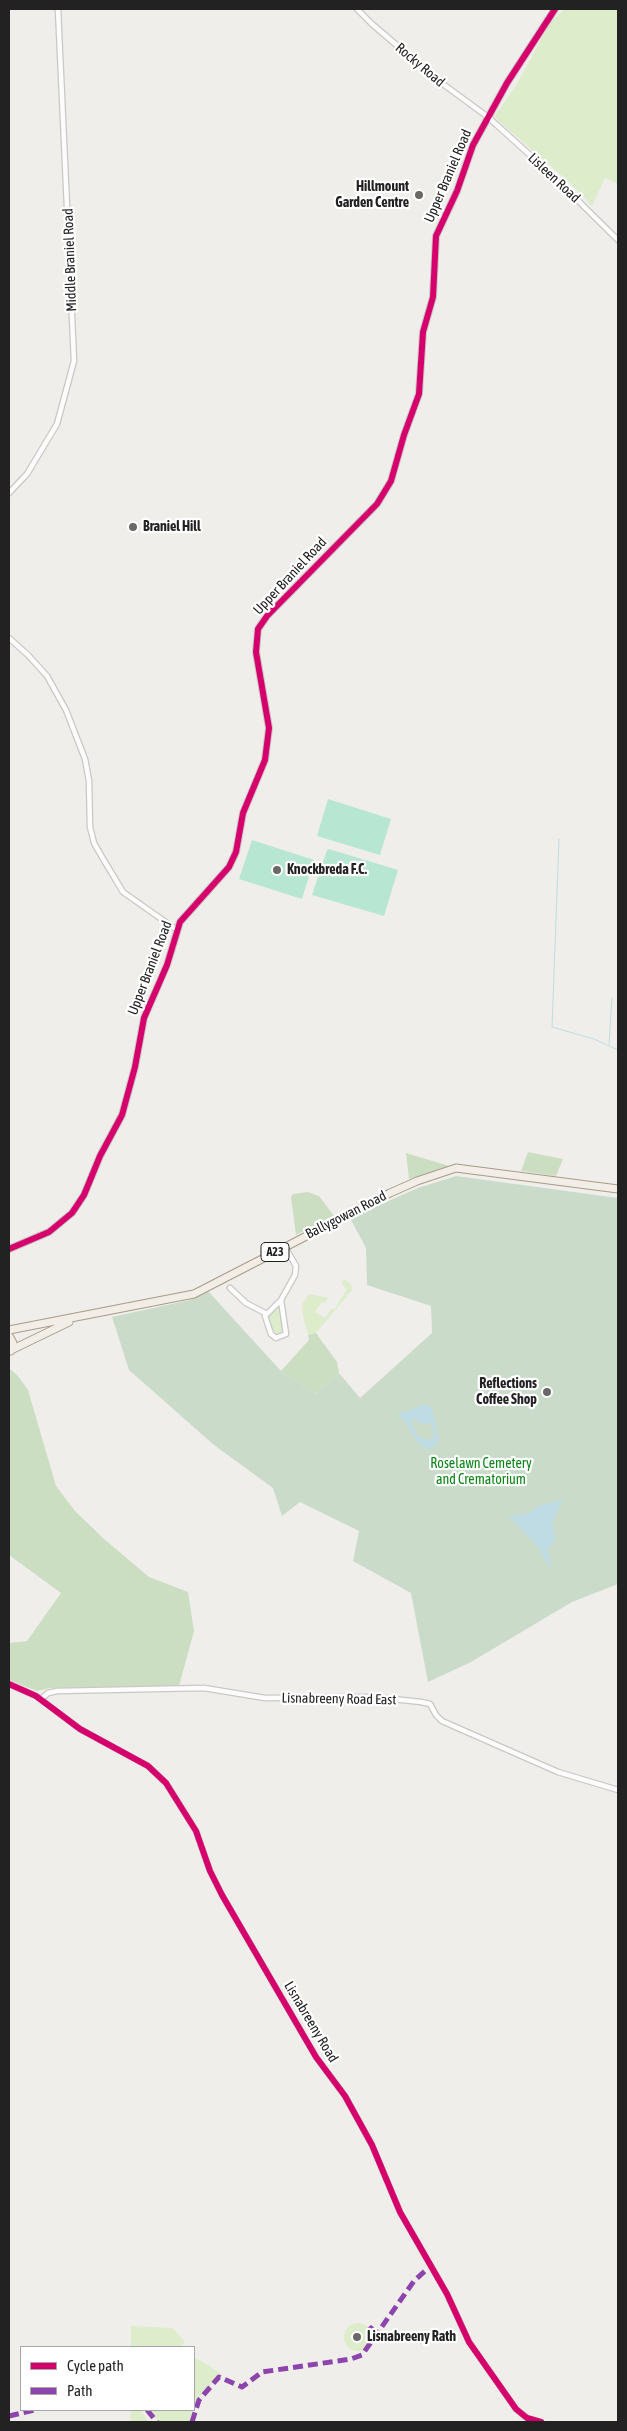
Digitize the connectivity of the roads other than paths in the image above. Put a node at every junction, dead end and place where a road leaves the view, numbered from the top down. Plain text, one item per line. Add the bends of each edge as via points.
1 (58, 9) edge
2 (357, 9) edge
3 (554, 9) edge
4 (488, 117) junction
5 (618, 240) edge
6 (9, 493) edge
7 (9, 638) edge
8 (177, 930) junction
9 (618, 1189) edge
10 (285, 1247) junction
11 (9, 1249) edge
12 (230, 1288) dead end
13 (281, 1300) junction
14 (265, 1314) junction
15 (84, 1316) junction
16 (9, 1330) edge
17 (9, 1336) edge
18 (10, 1351) edge
19 (9, 1684) edge
20 (41, 1699) junction
21 (618, 1790) edge
22 (541, 2422) edge

1 - 6 street, Middle Braniel Road via 74,362 57,424 27,474
2 - 4 street, Rocky Road via 436,79
3 - 4 street, Upper Braniel Road
4 - 5 street, Lisleen Road
4 - 8 street, Upper Braniel Road via 469,153 457,191 436,236 433,297 423,332 419,394 391,481 377,504 258,629 256,652 269,728 265,760 243,813 236,852 229,868 184,917
7 - 8 street via 47,676 66,710 85,759 94,843 123,892
8 - 11 street, Upper Braniel Road via 167,965 144,1018 122,1115 84,1195 59,1225
9 - 10 main road, Ballygowan Road / A23 via 456,1168 390,1193
10 - 13 street via 296,1266 293,1279
10 - 15 main road, Ballygowan Road / A23 via 194,1294
12 - 14 street
13 - 14 street
13 - 14 street via 286,1334 276,1338
15 - 16 main road, Ballygowan Road / A23
15 - 18 main road, Ballygowan Road / A23
17 - 18 main road, A23 via 13,1343
19 - 20 street, Lisnabreeny Road
20 - 21 street, Lisnabreeny Road East via 57,1691 204,1688 266,1698 374,1697 421,1702 430,1704 442,1721 558,1772
20 - 22 street, Lisnabreeny Road via 80,1729 148,1766 166,1783 196,1831 222,1895 316,2057 345,2096 372,2144 400,2212 447,2294 474,2351 516,2408 528,2418

